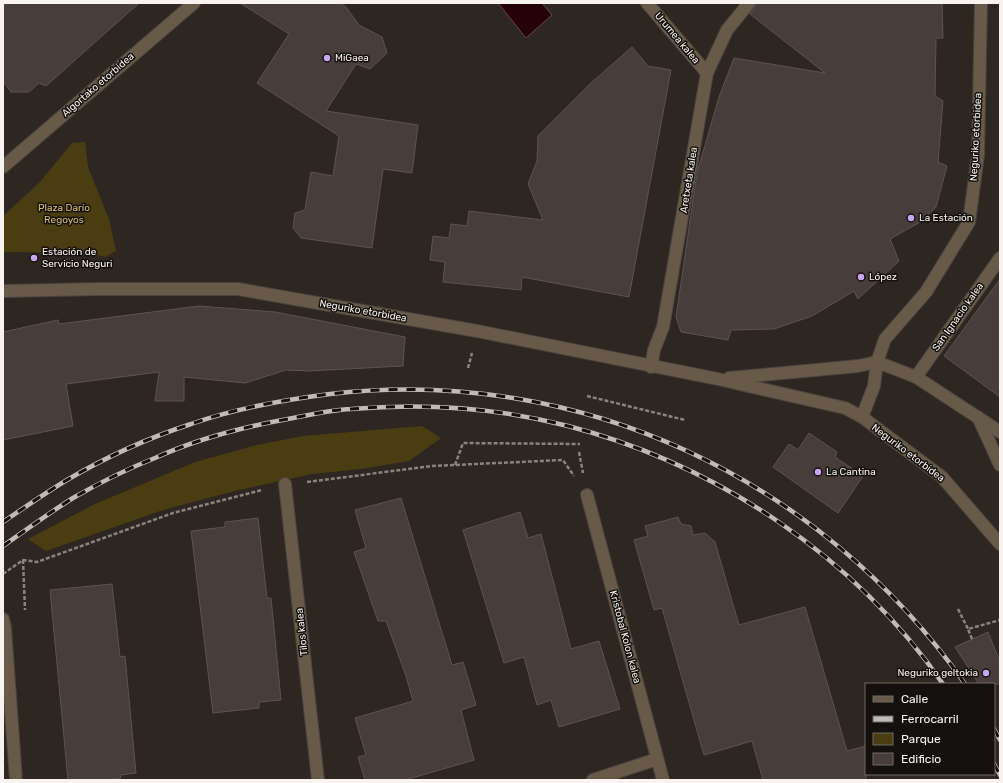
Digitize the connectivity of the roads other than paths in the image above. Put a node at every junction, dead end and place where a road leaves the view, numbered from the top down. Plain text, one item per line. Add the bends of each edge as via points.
1 (194, 3) edge
2 (647, 3) edge
3 (749, 3) edge
4 (981, 3) edge
5 (707, 73) junction
6 (3, 167) edge
7 (1000, 258) edge
8 (3, 291) edge
9 (877, 362) junction
10 (651, 367) junction
11 (916, 377) junction
12 (718, 379) junction
13 (978, 416) junction
14 (862, 418) junction
15 (1000, 432) edge
16 (1000, 465) edge
17 (285, 484) road end
18 (587, 495) road end
19 (1000, 544) edge
20 (3, 619) edge
21 (657, 759) junction
22 (16, 780) edge
23 (318, 780) edge
24 (593, 780) edge
25 (663, 780) edge

1 - 6 street, Algortako etorbidea
2 - 5 street, Urumea kalea
3 - 5 street, Aretxeta kalea via 727,30
4 - 9 street, Neguriko etorbidea via 978,155 969,222 926,292 885,339
5 - 10 street, Aretxeta kalea via 663,327 654,350
7 - 11 street, San Ignacio kalea
8 - 10 street, Neguriko etorbidea via 238,289 477,331
9 - 11 street
9 - 12 street, Neguriko etorbidea
9 - 14 street, Neguriko etorbidea via 874,386
10 - 12 street, Neguriko etorbidea
11 - 13 street
12 - 14 street, Neguriko etorbidea via 845,408
13 - 15 street
13 - 16 street
14 - 19 street, Neguriko etorbidea via 942,477
17 - 23 street, Tilos kalea
18 - 21 street, Kristobal Kolon kalea
20 - 22 street
21 - 24 street
21 - 25 street, Kristobal Kolon kalea

